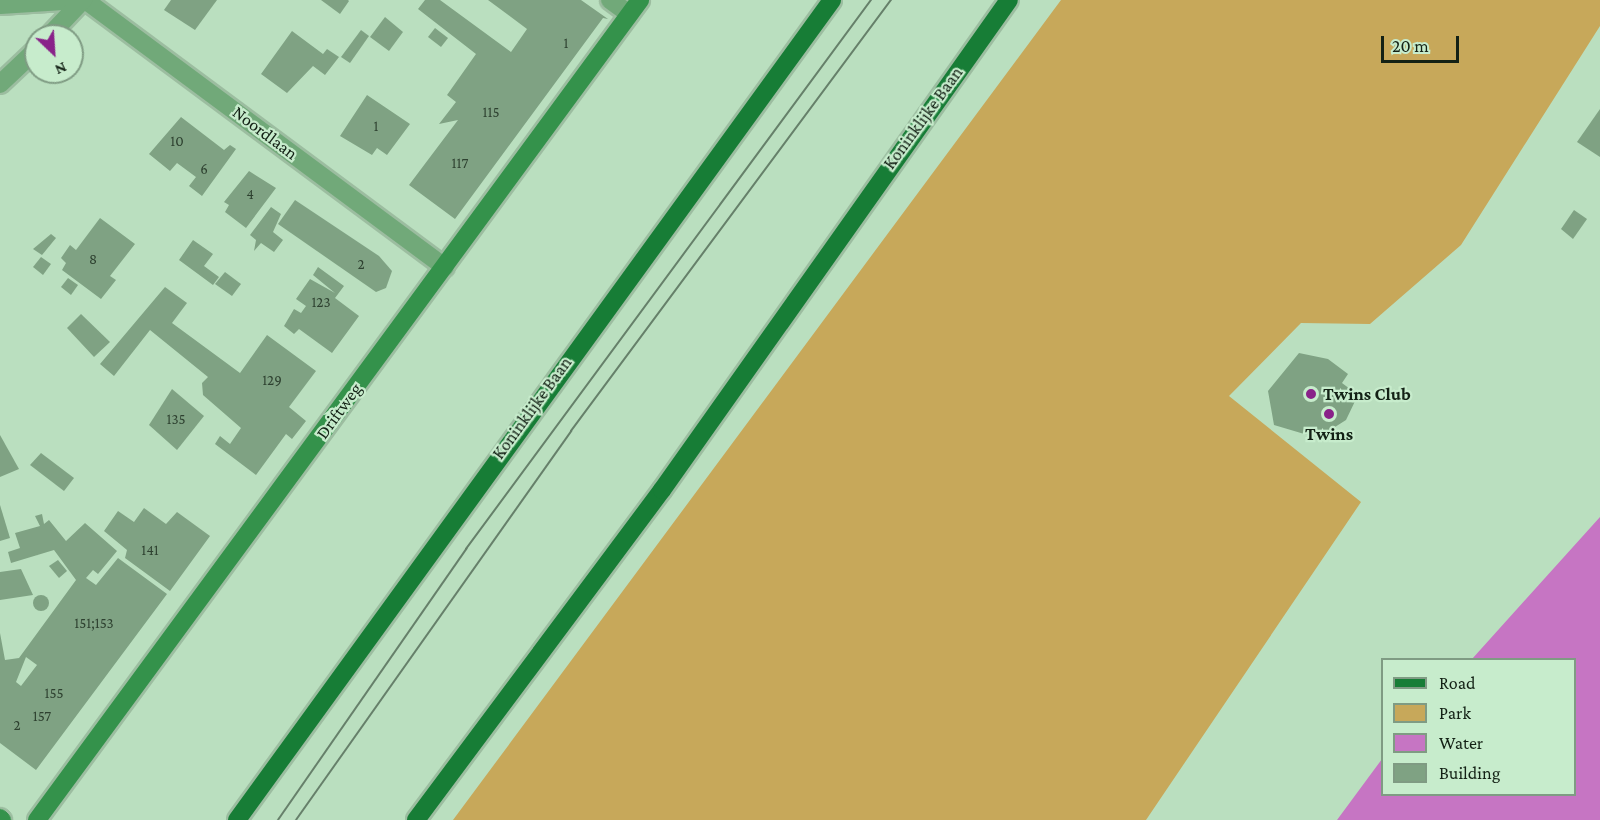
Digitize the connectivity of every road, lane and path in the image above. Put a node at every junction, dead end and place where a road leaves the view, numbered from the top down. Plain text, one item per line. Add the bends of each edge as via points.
1 (82, 0) edge
2 (610, 0) edge
3 (832, 0) edge
4 (1009, 0) edge
5 (0, 5) edge
6 (635, 7) edge
7 (60, 24) edge
8 (24, 61) edge
9 (0, 84) edge
10 (445, 267) junction
11 (37, 820) edge
12 (237, 820) edge
13 (416, 820) edge

1 - 5 street
1 - 7 street
1 - 10 street, Noordlaan
2 - 6 street
3 - 12 main road, Koninklijke Baan
4 - 13 main road, Koninklijke Baan via 669,480
6 - 10 street, Driftweg
8 - 9 street
10 - 11 street, Driftweg

